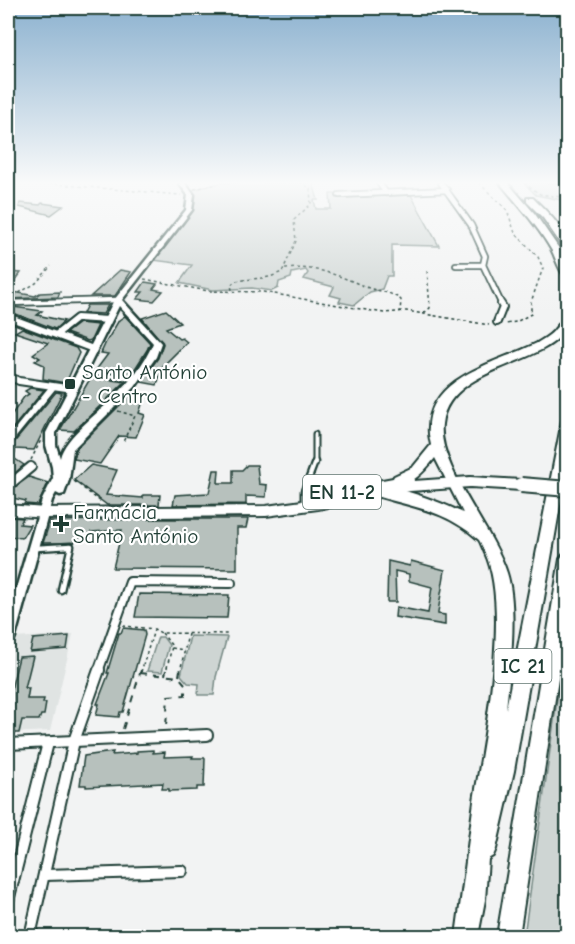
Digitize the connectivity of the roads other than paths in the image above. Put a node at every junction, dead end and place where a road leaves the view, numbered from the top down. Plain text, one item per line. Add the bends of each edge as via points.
1 (175, 227) edge
2 (472, 227) edge
3 (540, 227) edge
4 (553, 227) edge
5 (567, 248) edge
6 (456, 265) dead end
7 (483, 265) junction
8 (567, 276) edge
9 (118, 300) junction
10 (10, 301) edge
11 (9, 319) edge
12 (567, 319) edge
13 (108, 320) junction
14 (496, 324) road end
15 (57, 334) junction
16 (93, 349) junction
17 (82, 372) junction
18 (8, 376) edge
19 (134, 379) junction
20 (52, 388) junction
21 (73, 390) junction
22 (567, 421) edge
23 (315, 434) dead end
24 (8, 442) edge
25 (436, 447) junction
26 (51, 448) junction
27 (68, 448) junction
28 (31, 467) dead end
29 (418, 478) junction
30 (452, 479) junction
31 (399, 480) junction
32 (522, 481) junction
33 (567, 481) edge
34 (8, 486) edge
35 (567, 489) edge
36 (385, 493) junction
37 (351, 499) junction
38 (304, 501) junction
39 (8, 510) edge
40 (266, 511) junction
41 (45, 513) junction
42 (490, 547) junction
43 (32, 549) junction
44 (567, 559) edge
45 (231, 583) dead end
46 (61, 590) dead end
47 (8, 637) edge
48 (207, 735) dead end
49 (74, 741) junction
50 (48, 743) junction
51 (8, 744) edge
52 (182, 872) dead end
53 (45, 875) junction
54 (8, 901) edge
55 (472, 909) junction
56 (30, 936) edge
57 (468, 936) edge
58 (508, 936) edge

1 - 9 street
2 - 7 street via 485,256
3 - 8 highway via 558,252
4 - 5 highway
6 - 7 street
7 - 14 street via 503,307
9 - 10 street
9 - 13 street
9 - 19 street via 158,343
11 - 15 street
12 - 25 highway via 557,334 464,382 444,400 435,426
13 - 15 street via 77,318
13 - 16 street
15 - 16 street
16 - 17 street
17 - 19 lane
17 - 21 street
18 - 20 street
19 - 27 street
20 - 21 street
20 - 24 street
21 - 26 street via 53,429
22 - 55 highway, IC 21 via 504,771
23 - 38 lane via 315,468 304,491
25 - 30 highway
25 - 31 highway via 418,470
26 - 27 street
26 - 41 street via 58,476 46,501
27 - 41 street via 64,482
28 - 34 street
29 - 30 main road, EN 11-2
29 - 31 main road, EN 11-2
29 - 37 street via 356,494
30 - 32 main road, EN 11-2
30 - 36 main road, EN 11-2
30 - 42 highway
31 - 38 main road, EN 11-2
32 - 33 main road, EN 11-2
32 - 35 main road, EN 11-2, bridge
36 - 37 main road, EN 11-2
36 - 42 highway via 432,504 456,516
37 - 40 main road, EN 11-2
38 - 40 main road, EN 11-2
39 - 41 main road, EN 11-2
40 - 41 main road, EN 11-2
41 - 43 street
42 - 55 highway via 503,592 503,655
43 - 46 lane via 71,546
43 - 47 street
44 - 58 highway, IC 21
45 - 49 street via 130,582
48 - 49 street
49 - 50 street
49 - 53 street
50 - 51 street
50 - 54 street
52 - 53 street
53 - 56 street
55 - 57 highway, IC 21

